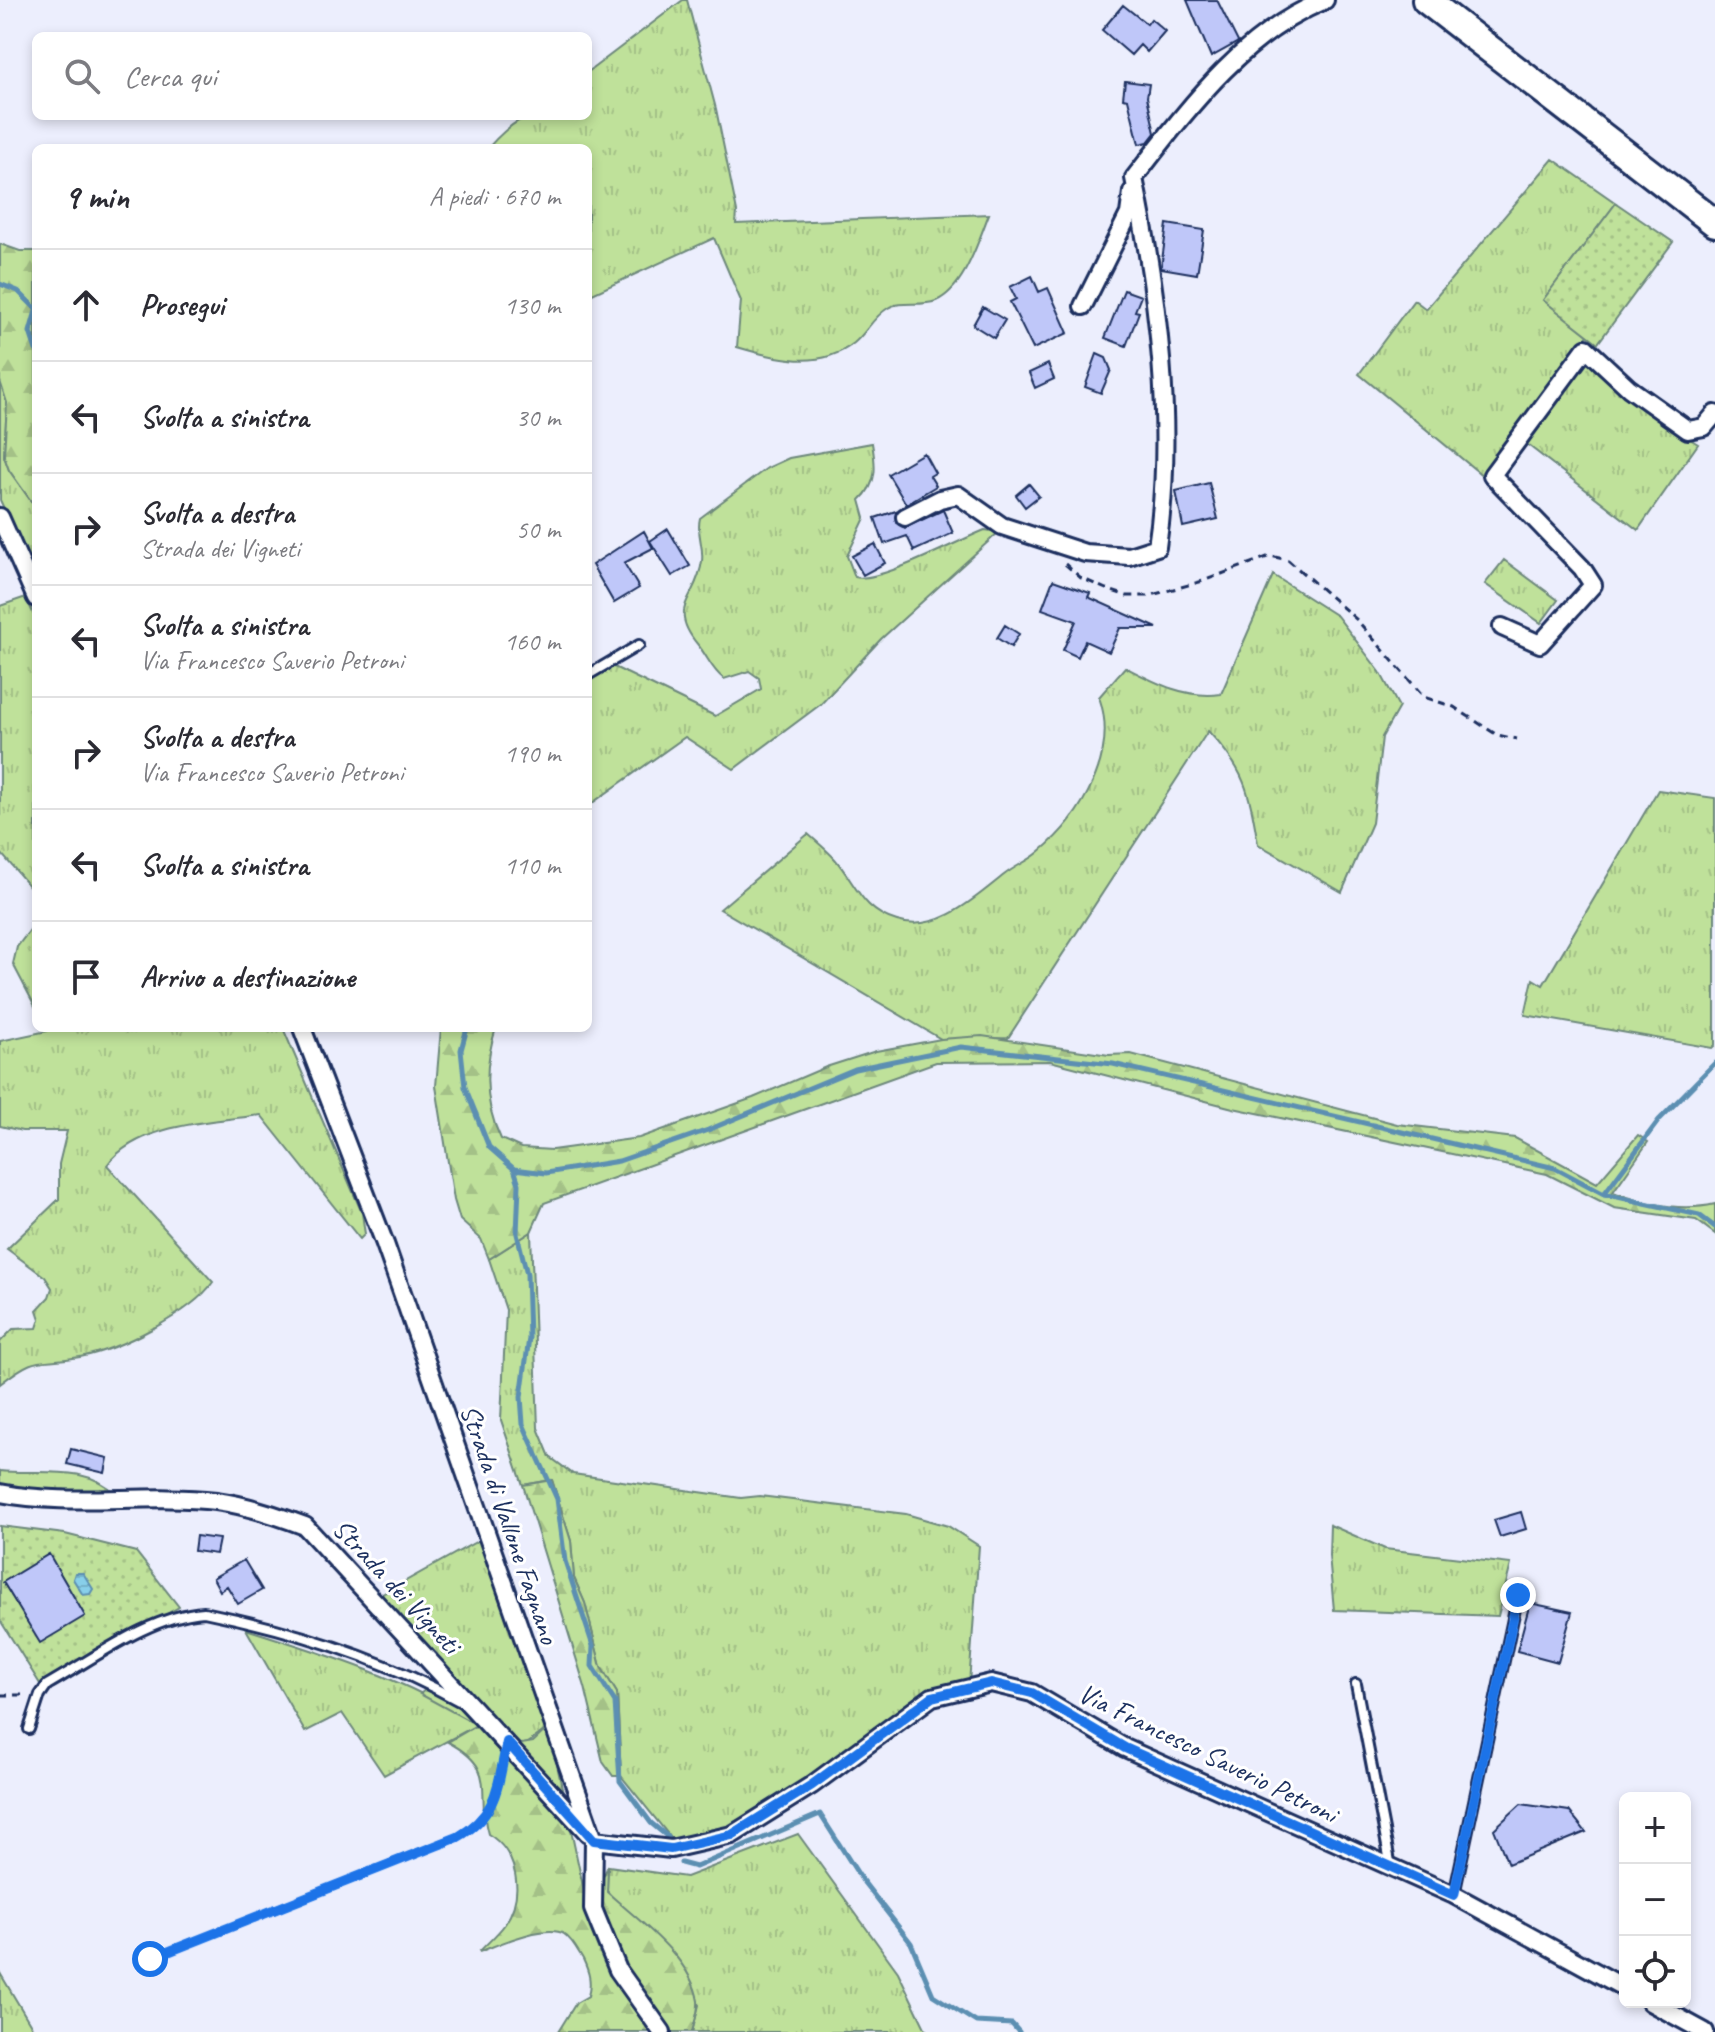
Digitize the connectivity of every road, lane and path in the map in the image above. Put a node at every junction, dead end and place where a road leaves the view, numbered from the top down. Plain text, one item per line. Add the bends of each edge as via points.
1 (1325, 0) edge
2 (1426, 0) edge
3 (1134, 178) junction
4 (1715, 223) edge
5 (1083, 306) dead end
6 (1715, 414) edge
7 (0, 517) edge
8 (905, 517) dead end
9 (1066, 547) junction
10 (32, 589) edge
11 (1502, 627) dead end
12 (639, 645) dead end
13 (592, 673) edge
14 (1517, 739) dead end
15 (304, 1032) edge
16 (0, 1493) edge
17 (1518, 1595) dead end
18 (1356, 1684) dead end
19 (0, 1695) edge
20 (40, 1695) junction
21 (480, 1713) junction
22 (29, 1729) dead end
23 (507, 1742) junction
24 (594, 1840) junction
25 (1391, 1868) junction
26 (1454, 1895) junction
27 (150, 1959) dead end
28 (1619, 1985) edge
29 (1661, 2008) edge
30 (662, 2032) edge
31 (1705, 2032) edge

1 - 3 street via 1298,11 1253,42
2 - 4 main road
3 - 5 street via 1129,214
3 - 9 street via 1156,307 1163,504 1157,547 1129,556
6 - 11 street via 1704,427 1688,430 1629,388 1586,348 1492,475 1593,585 1540,644
7 - 10 street
8 - 9 street via 958,495 1002,526
9 - 14 path via 1068,569 1127,596 1179,589 1270,556 1288,560 1357,620 1424,697 1454,707 1497,735
12 - 13 lane
15 - 24 street, Strada di Vallone Fagnano via 385,1244
16 - 21 street, Strada dei Vigneti via 214,1501 305,1526
17 - 26 lane
18 - 25 lane
19 - 20 path
20 - 21 lane via 47,1685 156,1624 204,1612 361,1657
20 - 22 lane
21 - 23 street, Strada dei Vigneti
23 - 24 street, Strada dei Vigneti
23 - 27 path via 492,1808 480,1824
24 - 25 street, Via Francesco Saverio Petroni via 671,1849 732,1835 812,1785 932,1697 991,1683 1032,1693 1125,1748
24 - 30 street, Strada di Vallone Fagnano via 593,1909 618,1970
25 - 26 street, Via Francesco Saverio Petroni
26 - 28 street, Via Francesco Saverio Petroni
29 - 31 street

